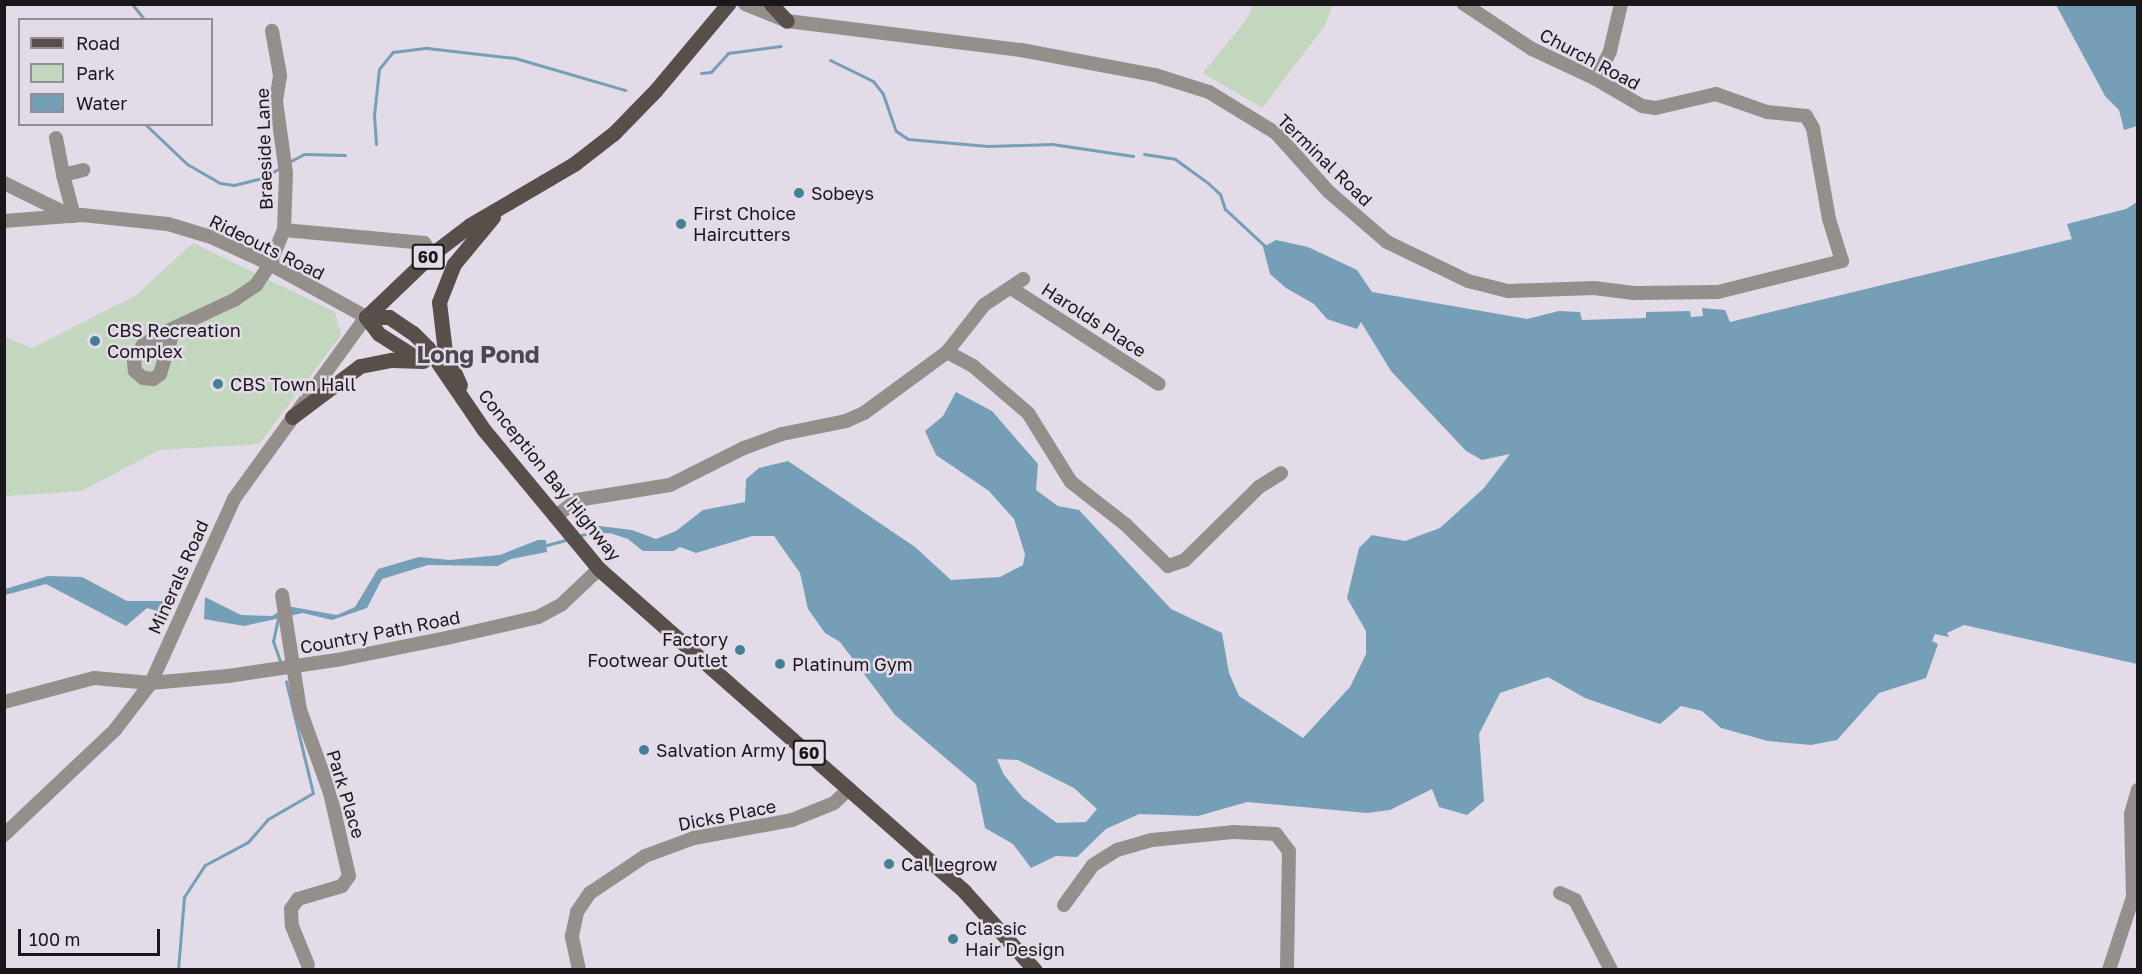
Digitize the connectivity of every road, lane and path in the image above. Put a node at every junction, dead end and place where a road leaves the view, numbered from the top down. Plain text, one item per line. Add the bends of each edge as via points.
1 (728, 4) edge
2 (746, 4) edge
3 (771, 4) edge
4 (1464, 4) edge
5 (1621, 4) edge
6 (787, 21) junction
7 (272, 31) dead end
8 (1596, 79) junction
9 (56, 138) dead end
10 (83, 170) dead end
11 (63, 175) junction
12 (4, 183) edge
13 (499, 209) junction
14 (72, 216) junction
15 (4, 220) edge
16 (285, 230) junction
17 (432, 254) junction
18 (1842, 261) joint
19 (270, 264) junction
20 (1023, 279) dead end
21 (1011, 288) junction
22 (366, 317) junction
23 (174, 329) dead end
24 (947, 352) junction
25 (430, 363) junction
26 (1159, 384) dead end
27 (292, 417) junction
28 (477, 420) junction
29 (1281, 473) dead end
30 (557, 519) junction
31 (599, 569) junction
32 (282, 599) dead end
33 (293, 667) junction
34 (150, 683) junction
35 (4, 702) edge
36 (849, 789) junction
37 (2138, 790) edge
38 (4, 835) edge
39 (1560, 893) dead end
40 (1064, 905) dead end
41 (308, 965) dead end
42 (579, 969) edge
43 (1035, 969) edge
44 (1287, 969) edge
45 (1611, 969) edge
46 (2109, 969) edge

1 - 13 main road, 60 via 614,133 574,164
2 - 6 street, Terminal Road
3 - 6 main road
4 - 8 street, Church Road via 1532,49
5 - 8 street via 1610,51
6 - 18 street, Terminal Road via 1021,50 1155,75 1209,92 1276,133 1329,192 1387,242 1468,281 1509,291 1594,288 1634,293 1718,292
7 - 16 street, Braeside Lane via 280,75 276,101 286,173
8 - 18 street, Church Road via 1648,108 1716,94 1767,112 1806,116 1813,128 1829,219
9 - 11 street
10 - 11 street
11 - 14 street
12 - 14 street
13 - 17 main road, 60
13 - 28 main road via 454,264 439,302 445,352
14 - 15 street, Rideouts Road
14 - 19 street, Rideouts Road via 168,224 211,237
16 - 17 street via 424,243
16 - 19 street, Braeside Lane
17 - 22 main road, 60
19 - 22 street, Rideouts Road
19 - 23 street, Braeside Lane via 256,285 234,300
20 - 21 street
21 - 24 street via 984,305
21 - 26 street, Harolds Place
22 - 25 main road, Conception Bay Highway / 60 via 379,334
22 - 27 street, Minerals Road
24 - 29 street via 973,366 1028,413 1071,482 1126,525 1168,566 1185,560 1259,487
24 - 30 street via 846,422 782,434 670,484 577,500
25 - 27 main road via 392,360 360,366
25 - 28 main road, Conception Bay Highway / 60
27 - 34 street, Minerals Road via 234,499
28 - 30 main road, Conception Bay Highway / 60
30 - 31 main road, Conception Bay Highway / 60
31 - 33 street, Country Path Road via 562,604 538,617 387,651
31 - 36 main road, Conception Bay Highway / 60
32 - 33 street, Park Place
33 - 34 street, Country Path Road
33 - 41 street, Park Place via 300,710 330,793 349,876 342,886 298,899 291,909 292,926
34 - 35 street, Country Path Road via 94,678
34 - 38 street, Minerals Road via 115,730
36 - 42 street, Dicks Place via 834,803 792,820 694,838 638,861 590,893 577,912 572,936
36 - 43 main road, Conception Bay Highway / 60 via 964,891
37 - 46 street via 2131,823 2133,897
39 - 45 street via 1575,900
40 - 44 street via 1093,865 1117,850 1152,840 1233,832 1276,834 1289,851

